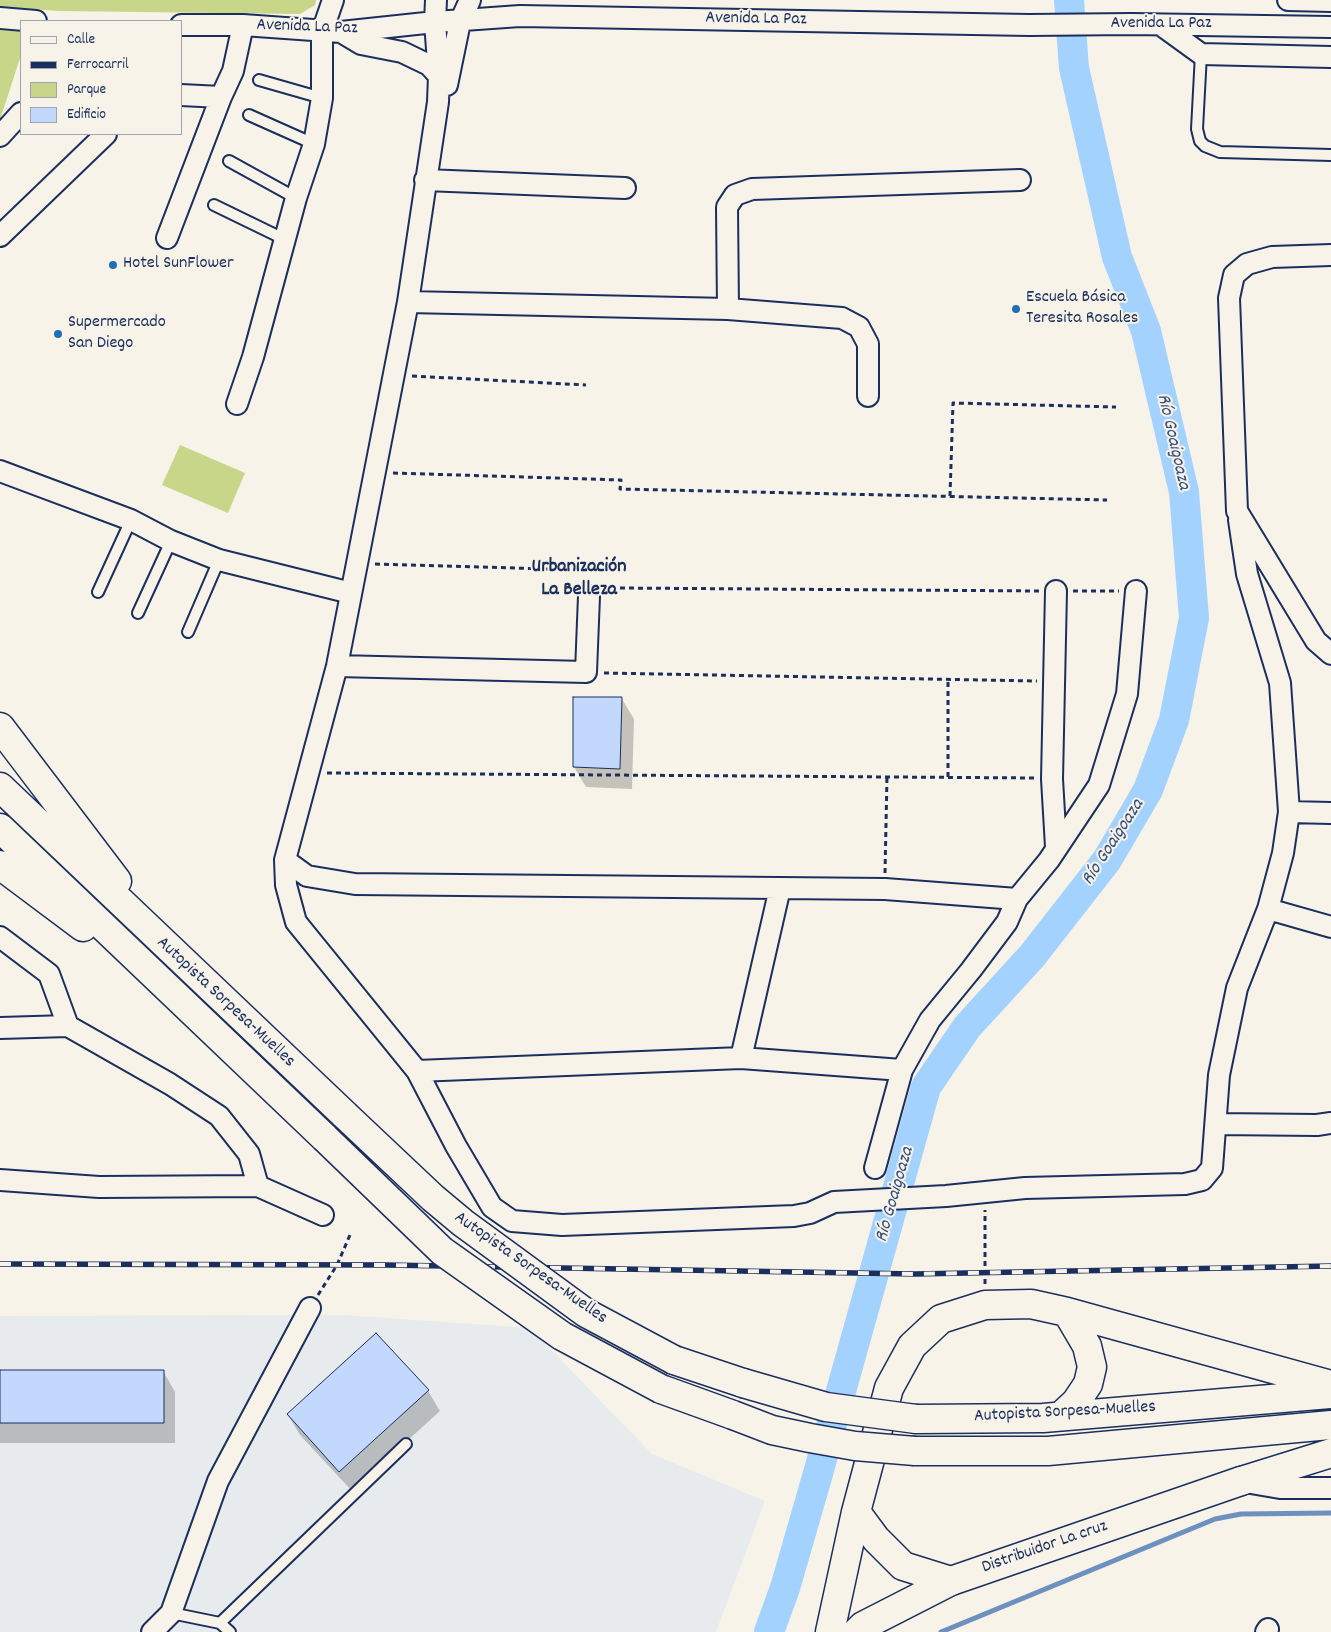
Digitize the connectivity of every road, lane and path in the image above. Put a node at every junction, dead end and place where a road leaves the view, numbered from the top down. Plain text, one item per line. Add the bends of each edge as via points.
1 (333, 0) edge
2 (436, 0) edge
3 (470, 0) edge
4 (1288, 0) edge
5 (1331, 1) edge
6 (0, 18) edge
7 (24, 20) edge
8 (435, 22) junction
9 (460, 22) junction
10 (1161, 24) junction
11 (182, 25) edge
12 (214, 25) junction
13 (243, 26) junction
14 (1331, 27) edge
15 (182, 30) edge
16 (332, 32) junction
17 (1201, 54) junction
18 (1331, 56) edge
19 (439, 76) junction
20 (259, 80) dead end
21 (182, 95) edge
22 (221, 97) junction
23 (322, 98) junction
24 (438, 102) junction
25 (20, 114) edge
26 (249, 116) dead end
27 (105, 135) edge
28 (0, 136) edge
29 (314, 144) junction
30 (1331, 155) edge
31 (229, 161) dead end
32 (426, 180) junction
33 (1020, 180) dead end
34 (625, 188) dead end
35 (296, 198) junction
36 (214, 206) dead end
37 (0, 236) edge
38 (167, 238) dead end
39 (286, 240) junction
40 (1331, 255) edge
41 (408, 302) junction
42 (728, 309) junction
43 (394, 374) junction
44 (586, 385) dead end
45 (868, 396) dead end
46 (237, 404) dead end
47 (1116, 407) dead end
48 (0, 471) edge
49 (375, 471) junction
50 (950, 496) junction
51 (1107, 500) dead end
52 (1237, 511) junction
53 (131, 520) junction
54 (171, 541) junction
55 (218, 560) junction
56 (357, 563) junction
57 (584, 570) dead end
58 (620, 588) dead end
59 (1056, 591) junction
60 (1136, 591) joint
61 (98, 592) dead end
62 (351, 594) junction
63 (589, 596) dead end
64 (138, 612) dead end
65 (188, 632) dead end
66 (1331, 654) edge
67 (337, 666) junction
68 (586, 672) junction
69 (948, 680) junction
70 (1053, 681) junction
71 (0, 727) edge
72 (308, 773) junction
73 (887, 776) junction
74 (948, 777) junction
75 (1052, 779) junction
76 (0, 786) edge
77 (1289, 812) junction
78 (1331, 812) edge
79 (0, 828) edge
80 (1056, 847) junction
81 (285, 860) junction
82 (0, 865) edge
83 (780, 888) junction
84 (885, 889) junction
85 (1017, 899) junction
86 (1268, 909) junction
87 (1331, 927) edge
88 (0, 936) edge
89 (171, 952) junction
90 (191, 1008) junction
91 (68, 1026) junction
92 (0, 1028) edge
93 (740, 1058) junction
94 (902, 1070) junction
95 (417, 1071) junction
96 (1331, 1123) edge
97 (1217, 1124) junction
98 (874, 1168) dead end
99 (0, 1180) edge
100 (258, 1186) junction
101 (986, 1192) junction
102 (323, 1215) dead end
103 (350, 1235) dead end
104 (985, 1305) junction
105 (310, 1308) joint
106 (1067, 1312) junction
107 (1331, 1386) edge
108 (1331, 1394) edge
109 (1061, 1416) junction
110 (1331, 1425) edge
111 (1212, 1436) junction
112 (406, 1444) dead end
113 (1331, 1453) edge
114 (1241, 1481) junction
115 (1331, 1488) edge
116 (856, 1512) junction
117 (951, 1581) junction
118 (172, 1613) junction
119 (220, 1623) junction
120 (152, 1632) edge
121 (230, 1632) edge
122 (830, 1632) edge
123 (857, 1632) edge

1 - 16 street
2 - 8 street
3 - 9 street
4 - 5 street
6 - 7 street
8 - 9 street, Avenida La Paz
8 - 16 street, Avenida La Paz
8 - 19 street
9 - 10 street, Avenida La Paz via 520,16 1029,25
9 - 24 street via 446,89
10 - 14 street, Avenida La Paz
10 - 17 street
11 - 12 street, Avenida La Paz
12 - 13 street, Avenida La Paz
12 - 15 street
13 - 16 street, Avenida La Paz
13 - 22 street via 233,71
16 - 19 street via 360,44 402,52 429,65
16 - 23 street
17 - 18 street
17 - 30 lane via 1197,129 1200,141 1206,146 1220,152
19 - 24 street
20 - 23 lane
21 - 22 street
22 - 38 street
23 - 29 street
24 - 32 street
25 - 28 street
26 - 29 lane
27 - 37 street
29 - 35 street
31 - 35 lane
32 - 34 street
32 - 41 street
33 - 42 street via 752,189 735,195 727,206
35 - 39 street
36 - 39 lane
39 - 46 street
40 - 52 street via 1272,256 1248,264 1234,275 1229,298
41 - 42 street
41 - 43 street
42 - 45 street via 842,318 860,327 868,344
43 - 44 path
43 - 49 street
47 - 50 path via 953,402
48 - 53 street
49 - 50 path via 622,480 620,488
49 - 56 street
50 - 51 path
52 - 66 street via 1316,641
52 - 77 street via 1247,574 1280,683
53 - 54 street
53 - 61 lane
54 - 55 street
54 - 64 lane
55 - 62 street
55 - 65 lane
56 - 57 path
56 - 62 street
58 - 59 path
59 - 60 path
59 - 70 street
60 - 80 street via 1127,694 1122,712 1099,785
62 - 67 street
63 - 68 street
67 - 68 street
67 - 72 street
68 - 69 path
69 - 70 path
69 - 74 path
70 - 75 street
71 - 89 main road
72 - 73 path
72 - 81 street
73 - 74 path
73 - 84 path
74 - 75 path
75 - 80 street
76 - 89 main road, Autopista Sorpesa-Muelles
77 - 78 street
77 - 86 street via 1283,853
79 - 90 main road, Autopista Sorpesa-Muelles
80 - 85 street via 1045,866
81 - 83 street via 307,876 355,884
81 - 95 street via 286,885 296,922
82 - 90 main road
83 - 84 street
83 - 93 street
84 - 85 street
85 - 94 street via 1007,922 930,1020
86 - 87 street
86 - 97 street via 1237,988 1219,1075
88 - 91 street via 49,974
89 - 109 main road, Autopista Sorpesa-Muelles, bridge via 433,1198 586,1313 674,1360 826,1407 916,1419
90 - 111 main road, Autopista Sorpesa-Muelles, bridge via 442,1251 562,1336 662,1389 772,1430 855,1446 914,1451 1048,1451
91 - 92 street
91 - 100 street via 219,1116 249,1154
93 - 94 street
93 - 95 street
94 - 98 street
95 - 101 street via 492,1207 512,1221 562,1225 794,1216 834,1202
96 - 97 street
97 - 101 street via 1212,1168 1202,1180 1185,1184
99 - 100 street via 99,1187
100 - 102 street
101 - 104 path
103 - 105 path via 337,1265
104 - 106 main road via 1031,1304
104 - 116 main road via 941,1320 912,1346 889,1388
105 - 118 street via 218,1481
106 - 107 main road
106 - 109 main road via 1087,1346 1092,1367 1088,1384
108 - 109 main road, Autopista Sorpesa-Muelles
110 - 111 main road, Autopista Sorpesa-Muelles
111 - 114 main road via 1240,1444 1250,1454 1251,1464
112 - 119 lane
113 - 114 main road, Distribuidor La cruz
114 - 115 street via 1280,1488
114 - 117 main road, Distribuidor La cruz
116 - 117 main road via 876,1539 903,1566
116 - 122 main road
117 - 123 main road, Distribuidor La cruz
118 - 119 lane
118 - 120 street
119 - 121 lane

